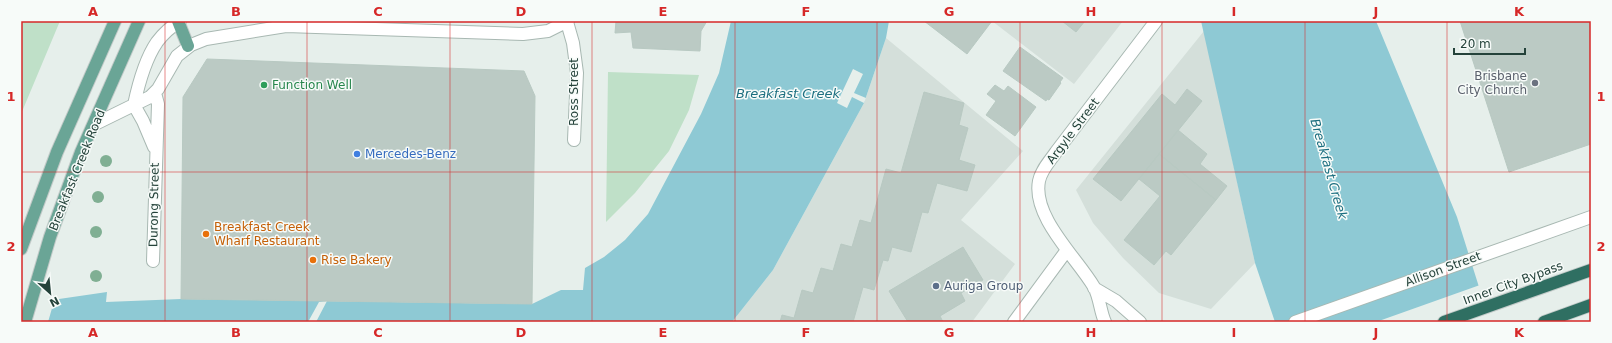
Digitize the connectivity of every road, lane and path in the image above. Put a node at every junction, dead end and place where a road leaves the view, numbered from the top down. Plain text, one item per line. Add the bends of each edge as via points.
1 (115, 21) edge
2 (139, 21) edge
3 (179, 21) edge
4 (265, 21) edge
5 (1156, 21) edge
6 (567, 22) edge
7 (286, 26) junction
8 (188, 46) junction
9 (155, 93) junction
10 (134, 105) junction
11 (95, 124) junction
12 (574, 140) dead end
13 (156, 150) junction
14 (1591, 217) edge
15 (21, 249) edge
16 (1067, 250) junction
17 (152, 261) dead end
18 (1591, 270) edge
19 (1094, 288) junction
20 (1591, 305) edge
21 (24, 322) edge
22 (1014, 322) edge
23 (1106, 322) edge
24 (1140, 322) edge
25 (1294, 322) edge
26 (1444, 322) edge
27 (1544, 322) edge

1 - 15 main road, Breakfast Creek Road via 57,152
2 - 11 main road, Breakfast Creek Road
3 - 8 main road
3 - 10 street via 154,48 136,93
4 - 7 street
5 - 16 street, Argyle Street via 1056,152 1039,180 1038,194 1041,207
6 - 7 street via 548,31 523,34
6 - 12 street, Ross Street via 573,43 576,73
7 - 8 street via 206,38
8 - 9 street via 177,56
9 - 10 street
9 - 13 street, Durong Street via 158,104
10 - 11 street
10 - 13 street, Durong Street
11 - 21 main road, Breakfast Creek Road via 50,237
13 - 17 street, Durong Street
14 - 25 street, Allison Street
16 - 19 street, Argyle Street
16 - 22 street
18 - 26 highway, Inner City Bypass
19 - 23 street, Argyle Street
19 - 24 street, Argyle Street via 1116,301
20 - 27 highway

